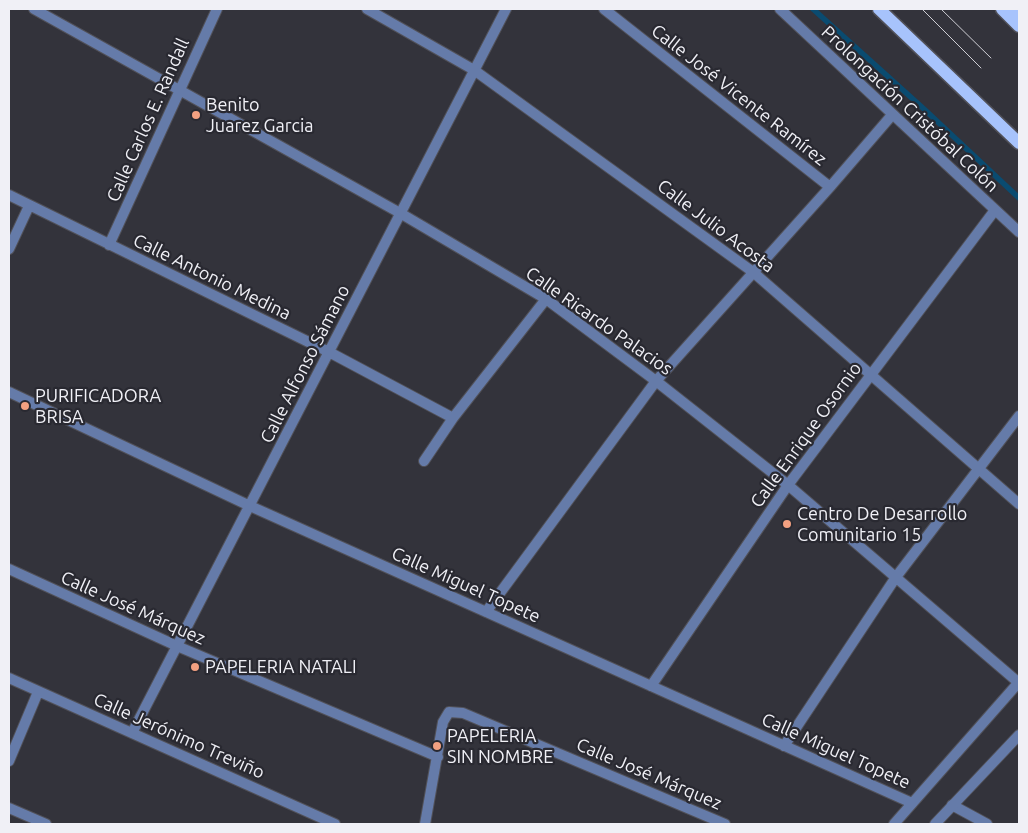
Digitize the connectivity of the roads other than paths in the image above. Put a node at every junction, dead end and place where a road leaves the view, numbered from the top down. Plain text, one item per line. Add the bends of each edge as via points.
1 (34, 9) edge
2 (216, 9) edge
3 (367, 9) edge
4 (506, 9) edge
5 (604, 9) edge
6 (780, 9) edge
7 (879, 9) edge
8 (1002, 9) edge
9 (1014, 9) edge
10 (1019, 12) edge
11 (1019, 26) edge
12 (474, 70) junction
13 (179, 90) junction
14 (892, 115) junction
15 (1019, 142) edge
16 (830, 187) junction
17 (9, 195) edge
18 (28, 206) junction
19 (995, 210) junction
20 (400, 213) junction
21 (1019, 232) edge
22 (109, 245) junction
23 (9, 249) edge
24 (753, 272) junction
25 (546, 298) junction
26 (329, 352) junction
27 (870, 374) junction
28 (656, 381) junction
29 (9, 392) edge
30 (1019, 416) edge
31 (453, 418) junction
32 (424, 461) dead end
33 (979, 469) junction
34 (788, 485) junction
35 (1019, 504) edge
36 (250, 506) junction
37 (9, 569) edge
38 (896, 577) junction
39 (486, 612) junction
40 (177, 646) junction
41 (9, 678) edge
42 (1019, 683) edge
43 (650, 686) junction
44 (38, 692) junction
45 (132, 733) junction
46 (1019, 735) edge
47 (784, 746) junction
48 (438, 757) junction
49 (9, 761) edge
50 (912, 803) junction
51 (952, 805) junction
52 (9, 808) edge
53 (46, 824) edge
54 (335, 824) edge
55 (425, 824) edge
56 (725, 824) edge
57 (894, 824) edge
58 (934, 824) edge
59 (987, 824) edge

1 - 13 street, Calle Ricardo Palacios
2 - 13 street, Calle Carlos E. Randall
3 - 12 street, Calle Julio Acosta
4 - 12 street, Calle Alfonso Sámano
5 - 16 street, Calle José Vicente Ramírez
6 - 14 street, Prolongación Cristóbal Colón
7 - 15 main road
8 - 11 main road
9 - 10 main road
12 - 20 street, Calle Alfonso Sámano
12 - 24 street, Calle Julio Acosta
13 - 20 street, Calle Ricardo Palacios
13 - 22 street, Calle Carlos E. Randall
14 - 16 street
14 - 19 street, Prolongación Cristóbal Colón
16 - 24 street
17 - 18 street, Calle Antonio Medina
18 - 22 street, Calle Antonio Medina
18 - 23 street
19 - 21 street, Prolongación Cristóbal Colón
19 - 27 street, Calle Enrique Osornio
20 - 25 street, Calle Ricardo Palacios
20 - 26 street, Calle Alfonso Sámano
22 - 26 street, Calle Antonio Medina
24 - 27 street, Calle Julio Acosta
24 - 28 street
25 - 28 street, Calle Ricardo Palacios
25 - 31 street
26 - 31 street, Calle Antonio Medina
26 - 36 street, Calle Alfonso Sámano
27 - 33 street, Calle Julio Acosta
27 - 34 street, Calle Enrique Osornio
28 - 34 street, Calle Ricardo Palacios
28 - 39 street
29 - 36 street, Calle Miguel Topete
30 - 33 street
31 - 32 street
33 - 35 street, Calle Julio Acosta
33 - 38 street
34 - 38 street, Calle Ricardo Palacios
34 - 43 street, Calle Enrique Osornio
36 - 39 street, Calle Miguel Topete
36 - 40 street, Calle Alfonso Sámano
37 - 40 street, Calle José Márquez
38 - 42 street, Calle Ricardo Palacios
38 - 47 street
39 - 43 street, Calle Miguel Topete
40 - 45 street, Calle Alfonso Sámano
40 - 48 street, Calle José Márquez
41 - 44 street, Calle Jerónimo Treviño
42 - 50 street
43 - 47 street, Calle Miguel Topete
44 - 45 street, Calle Jerónimo Treviño
44 - 49 street
45 - 54 street, Calle Jerónimo Treviño
46 - 51 street
47 - 50 street, Calle Miguel Topete
48 - 55 street
48 - 56 street, Calle José Márquez via 443,722 449,712 463,713
50 - 57 street
51 - 58 street
51 - 59 street
52 - 53 street

